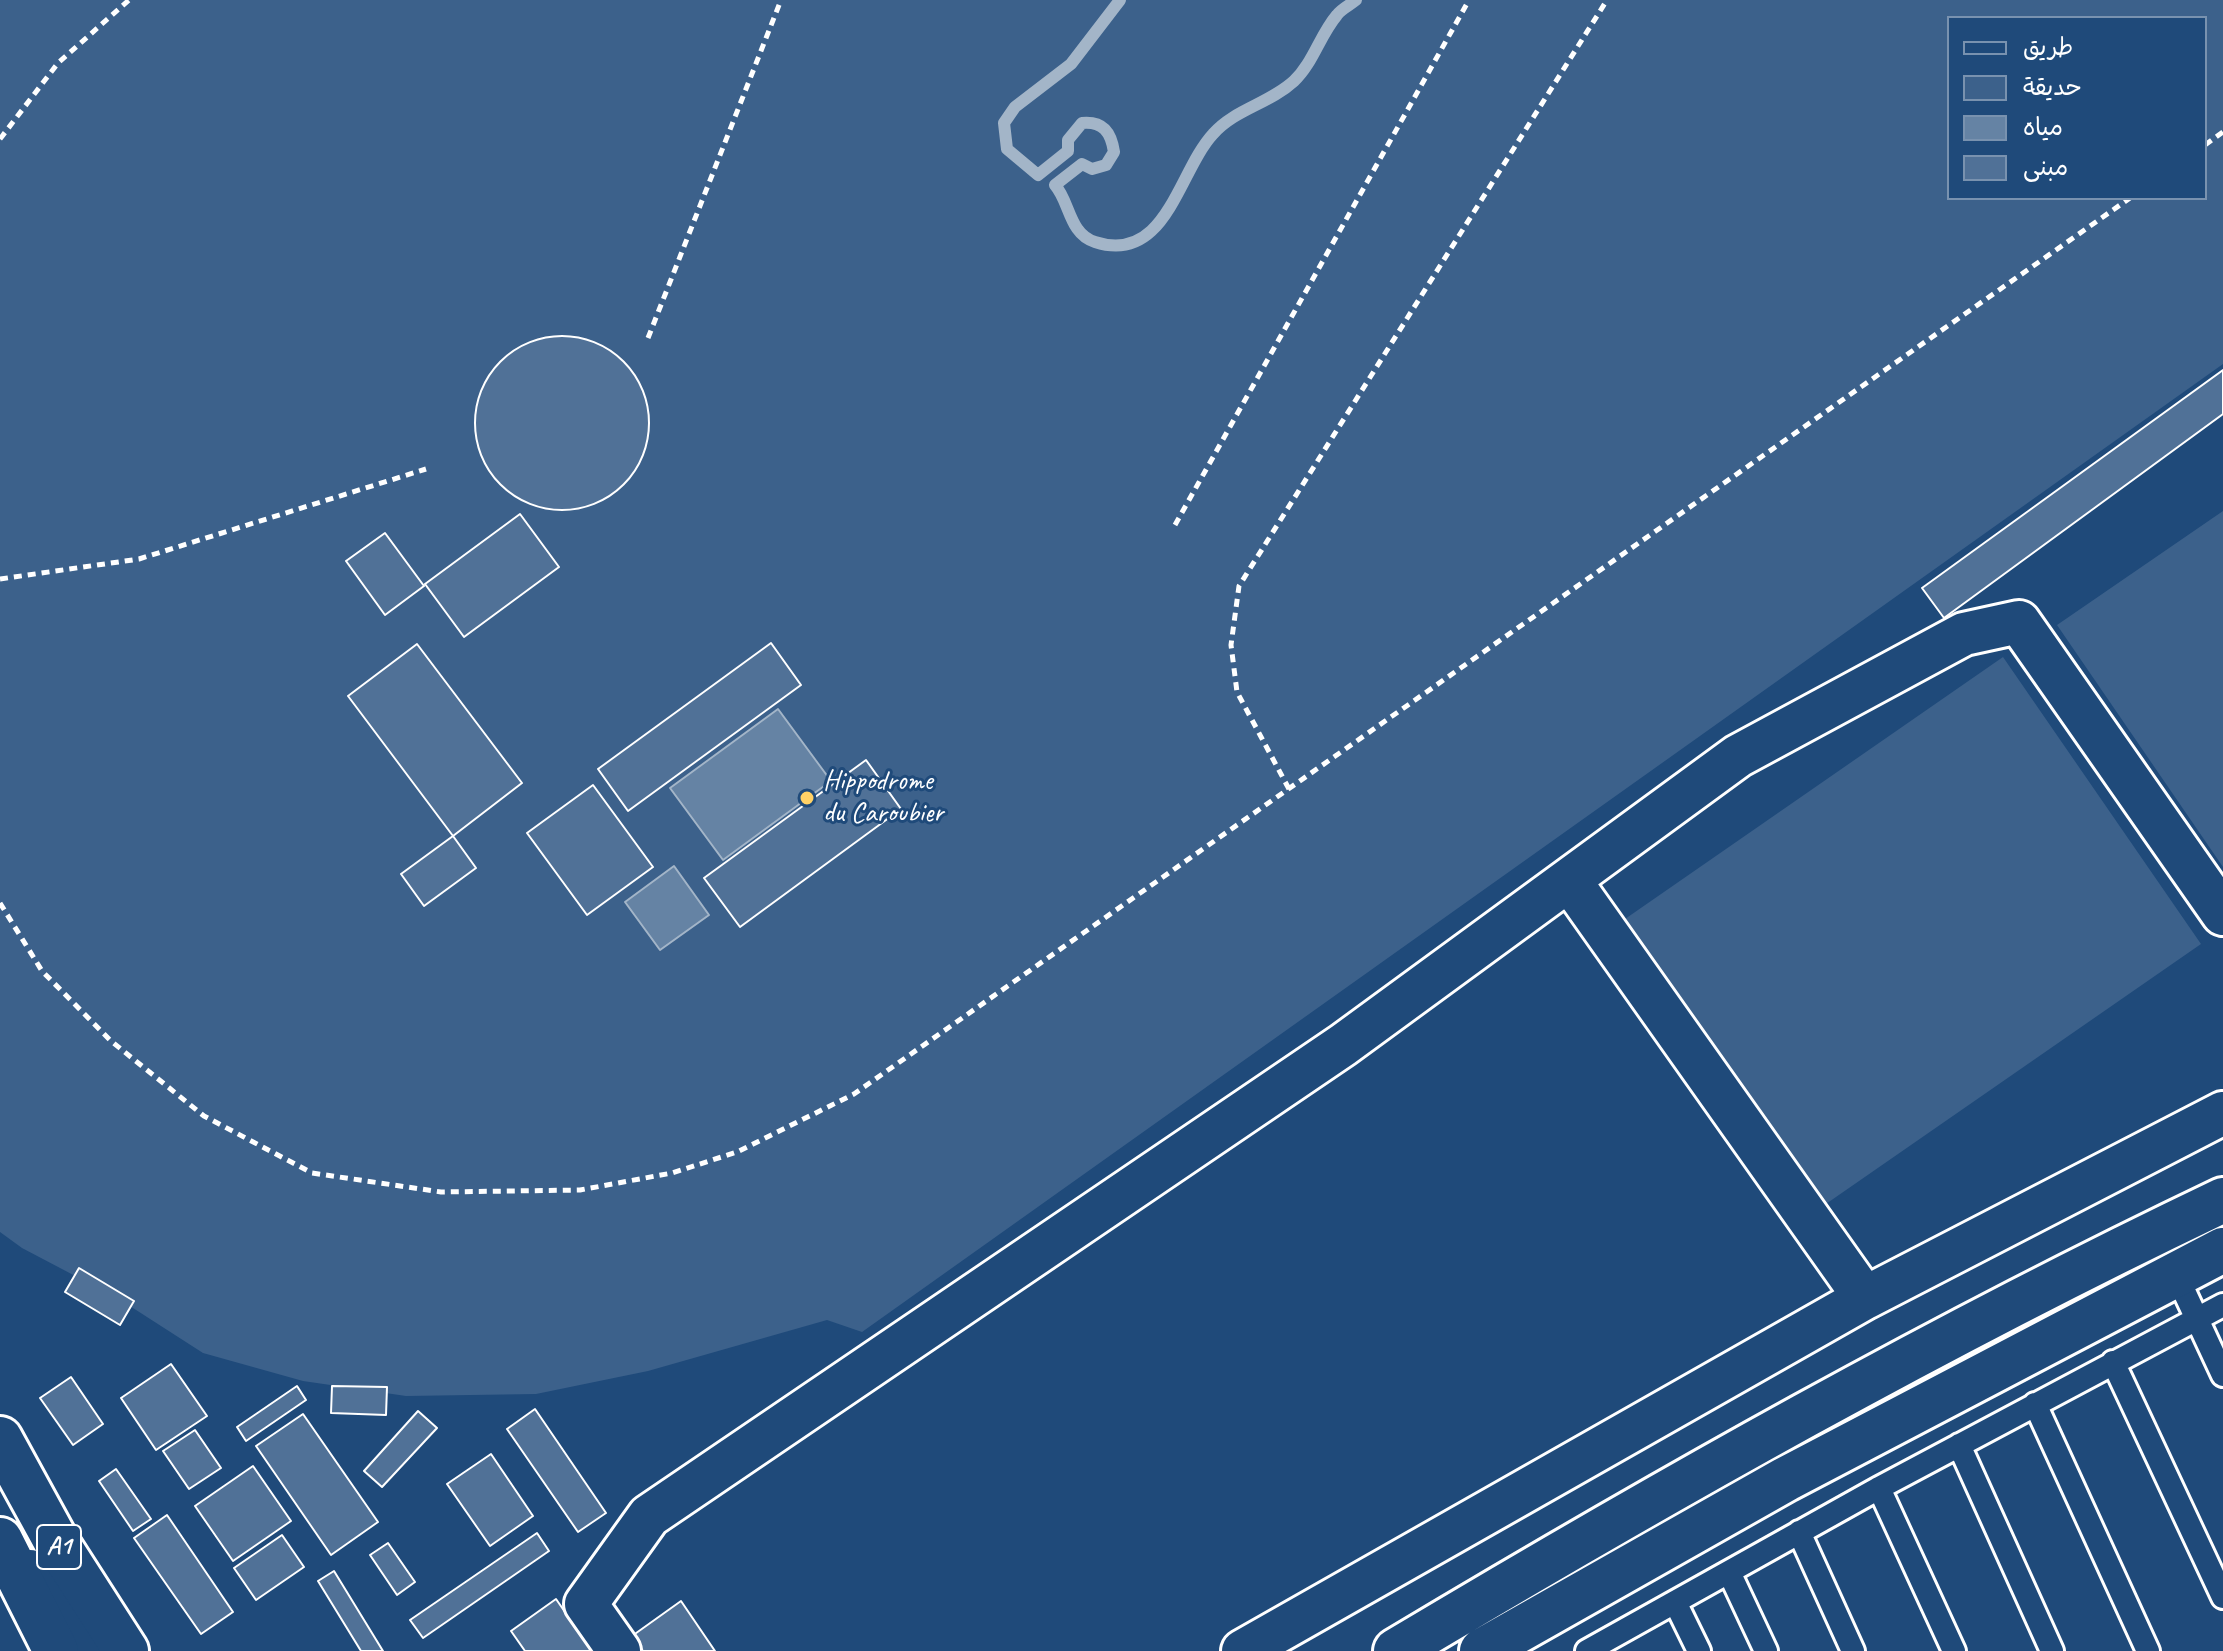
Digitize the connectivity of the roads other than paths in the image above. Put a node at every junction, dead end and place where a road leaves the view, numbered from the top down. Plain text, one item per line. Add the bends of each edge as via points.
1 (1570, 881) junction
2 (2223, 914) edge
3 (2223, 1086) edge
4 (2213, 1118) edge
5 (2223, 1200) edge
6 (2220, 1258) edge
7 (2176, 1274) junction
8 (1865, 1298) junction
9 (2223, 1305) edge
10 (2197, 1319) junction
11 (2113, 1362) junction
12 (2223, 1375) edge
13 (2035, 1404) junction
14 (0, 1439) edge
15 (1959, 1445) junction
16 (1879, 1488) junction
17 (0, 1531) edge
18 (1799, 1532) junction
19 (0, 1540) edge
20 (1729, 1572) junction
21 (2223, 1597) edge
22 (1675, 1602) junction
23 (1594, 1649) edge
24 (56, 1651) edge
25 (87, 1651) edge
26 (126, 1651) edge
27 (619, 1651) edge
28 (1243, 1651) edge
29 (1396, 1651) edge
30 (1482, 1651) edge
31 (1699, 1651) edge
32 (1766, 1651) edge
33 (1853, 1651) edge
34 (1954, 1651) edge
35 (2052, 1651) edge
36 (2148, 1651) edge

1 - 2 street via 1738,756 1964,634 2019,622
1 - 8 street
1 - 27 street via 1343,1045 649,1516 586,1604
3 - 4 street
4 - 8 street
5 - 29 main road via 1974,1325
6 - 7 main road
7 - 10 lane
7 - 30 main road via 1786,1479
8 - 28 street
9 - 10 lane
10 - 11 lane
10 - 12 lane
11 - 13 lane
11 - 21 lane
13 - 15 lane
13 - 36 lane
14 - 26 main road, A1 via 71,1567
15 - 16 lane
15 - 35 lane
16 - 18 lane
16 - 34 lane
17 - 25 main road
18 - 20 lane
18 - 33 lane
19 - 24 main road, A1
20 - 22 lane
20 - 32 lane
22 - 23 lane
22 - 31 lane

